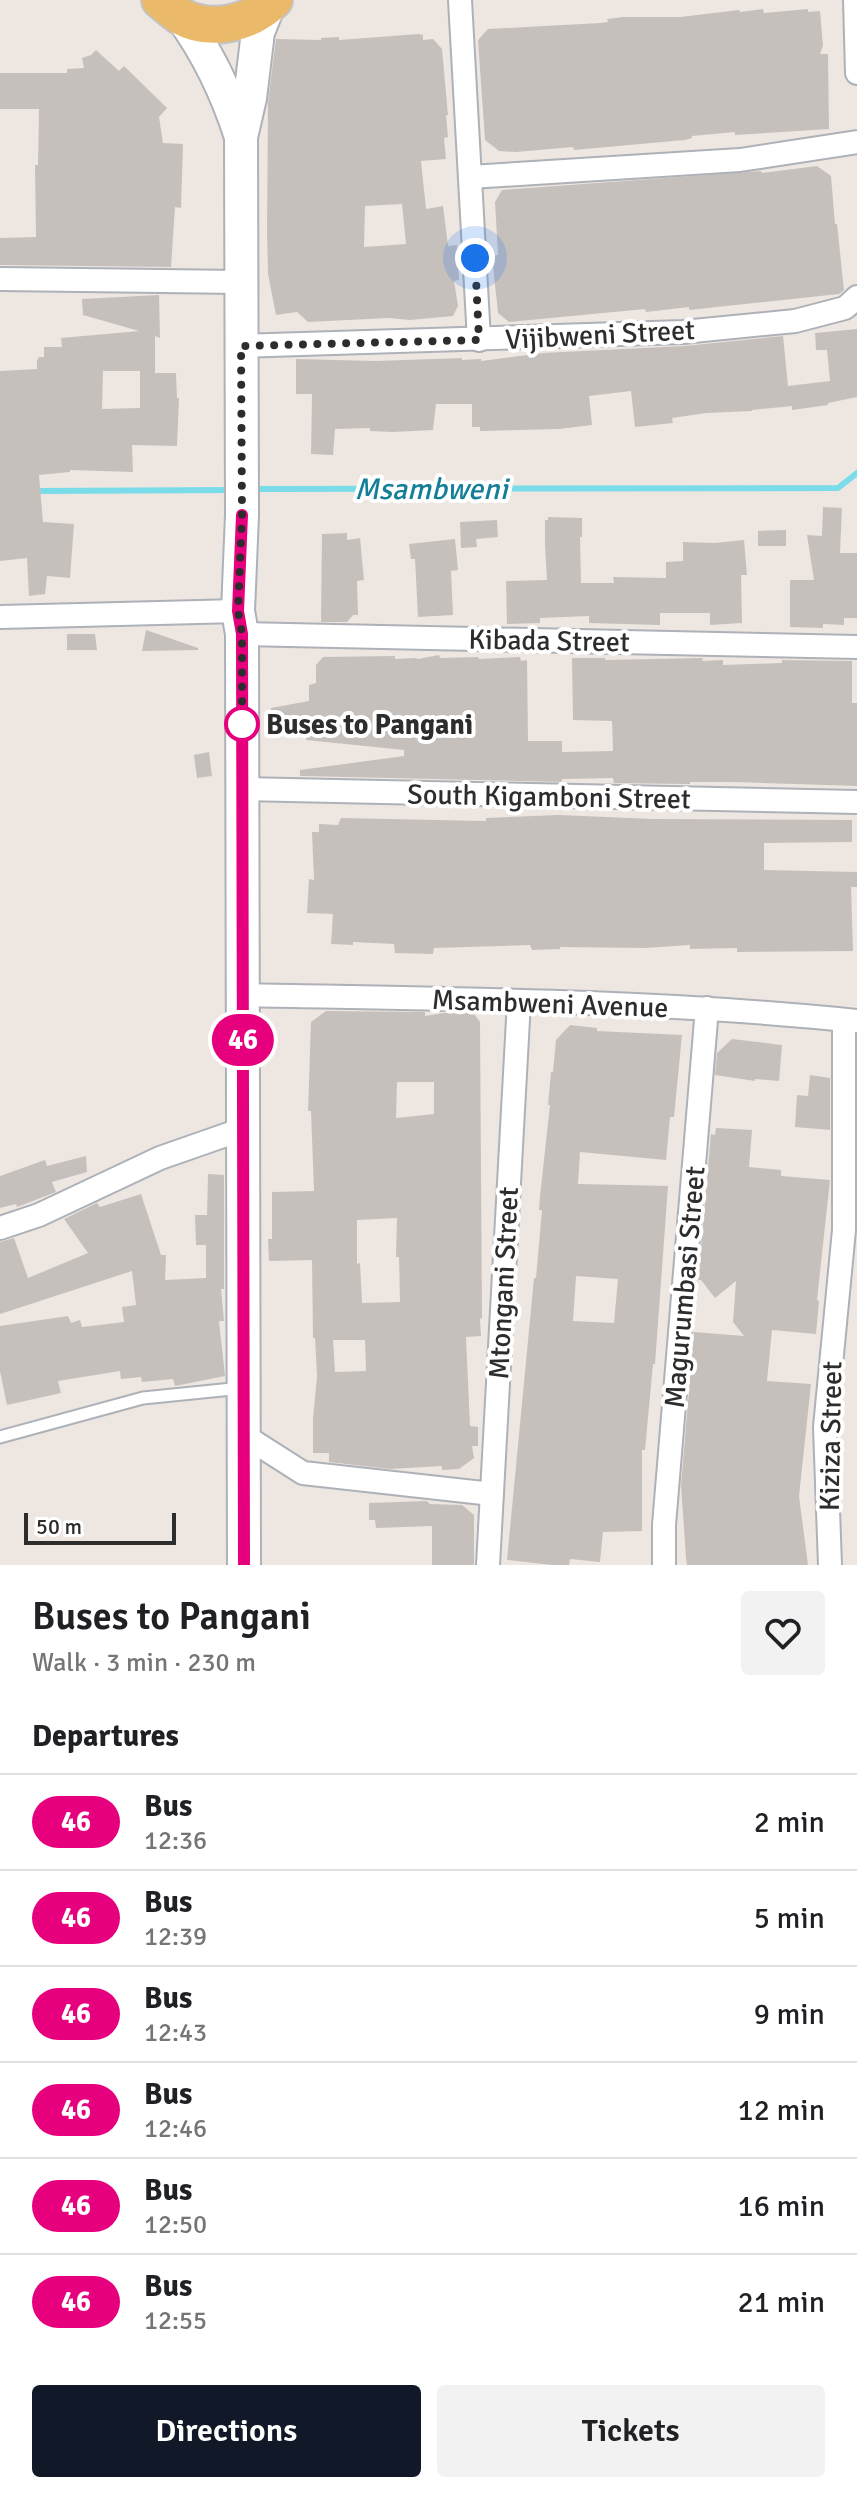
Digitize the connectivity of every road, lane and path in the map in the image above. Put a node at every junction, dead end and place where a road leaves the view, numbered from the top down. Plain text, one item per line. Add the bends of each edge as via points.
1 (460, 0) edge
2 (855, 0) edge
3 (271, 3) edge
4 (167, 5) edge
5 (857, 73) edge
6 (241, 137) junction
7 (857, 142) edge
8 (470, 177) junction
9 (0, 279) edge
10 (241, 282) junction
11 (857, 297) edge
12 (479, 340) junction
13 (241, 346) junction
14 (0, 617) edge
15 (240, 623) junction
16 (857, 647) edge
17 (242, 789) junction
18 (857, 802) edge
19 (243, 995) junction
20 (519, 1001) junction
21 (707, 1008) junction
22 (851, 1021) edge
23 (243, 1129) junction
24 (0, 1228) edge
25 (243, 1388) junction
26 (245, 1436) junction
27 (0, 1437) edge
28 (492, 1494) junction
29 (244, 1565) edge
30 (488, 1565) edge
31 (664, 1565) edge
32 (830, 1565) edge

1 - 8 street
2 - 5 street
3 - 4 main road via 248,18 225,24 203,24
3 - 6 main road via 258,32
4 - 6 main road via 195,35 230,101
6 - 10 main road
7 - 8 street via 740,160
8 - 12 street
9 - 10 street
10 - 13 main road
11 - 12 street, Vijibweni Street via 845,308 795,321 683,332
12 - 13 street, Vijibweni Street
13 - 15 main road
14 - 15 street, Kibada Street
15 - 16 street, Kibada Street
15 - 17 main road
17 - 18 street, South Kigamboni Street
17 - 19 main road
19 - 20 street, Msambweni Avenue
19 - 23 main road
20 - 21 street, Msambweni Avenue
20 - 28 street, Mtongani Street
21 - 22 street, Msambweni Avenue
21 - 31 street, Magurumbasi Street
22 - 32 street, Kiziza Street via 844,1230 825,1427
23 - 24 street via 160,1158
23 - 25 main road
25 - 26 main road
25 - 27 lane via 143,1398
26 - 28 street via 303,1473
26 - 29 main road
28 - 30 street, Mtongani Street

